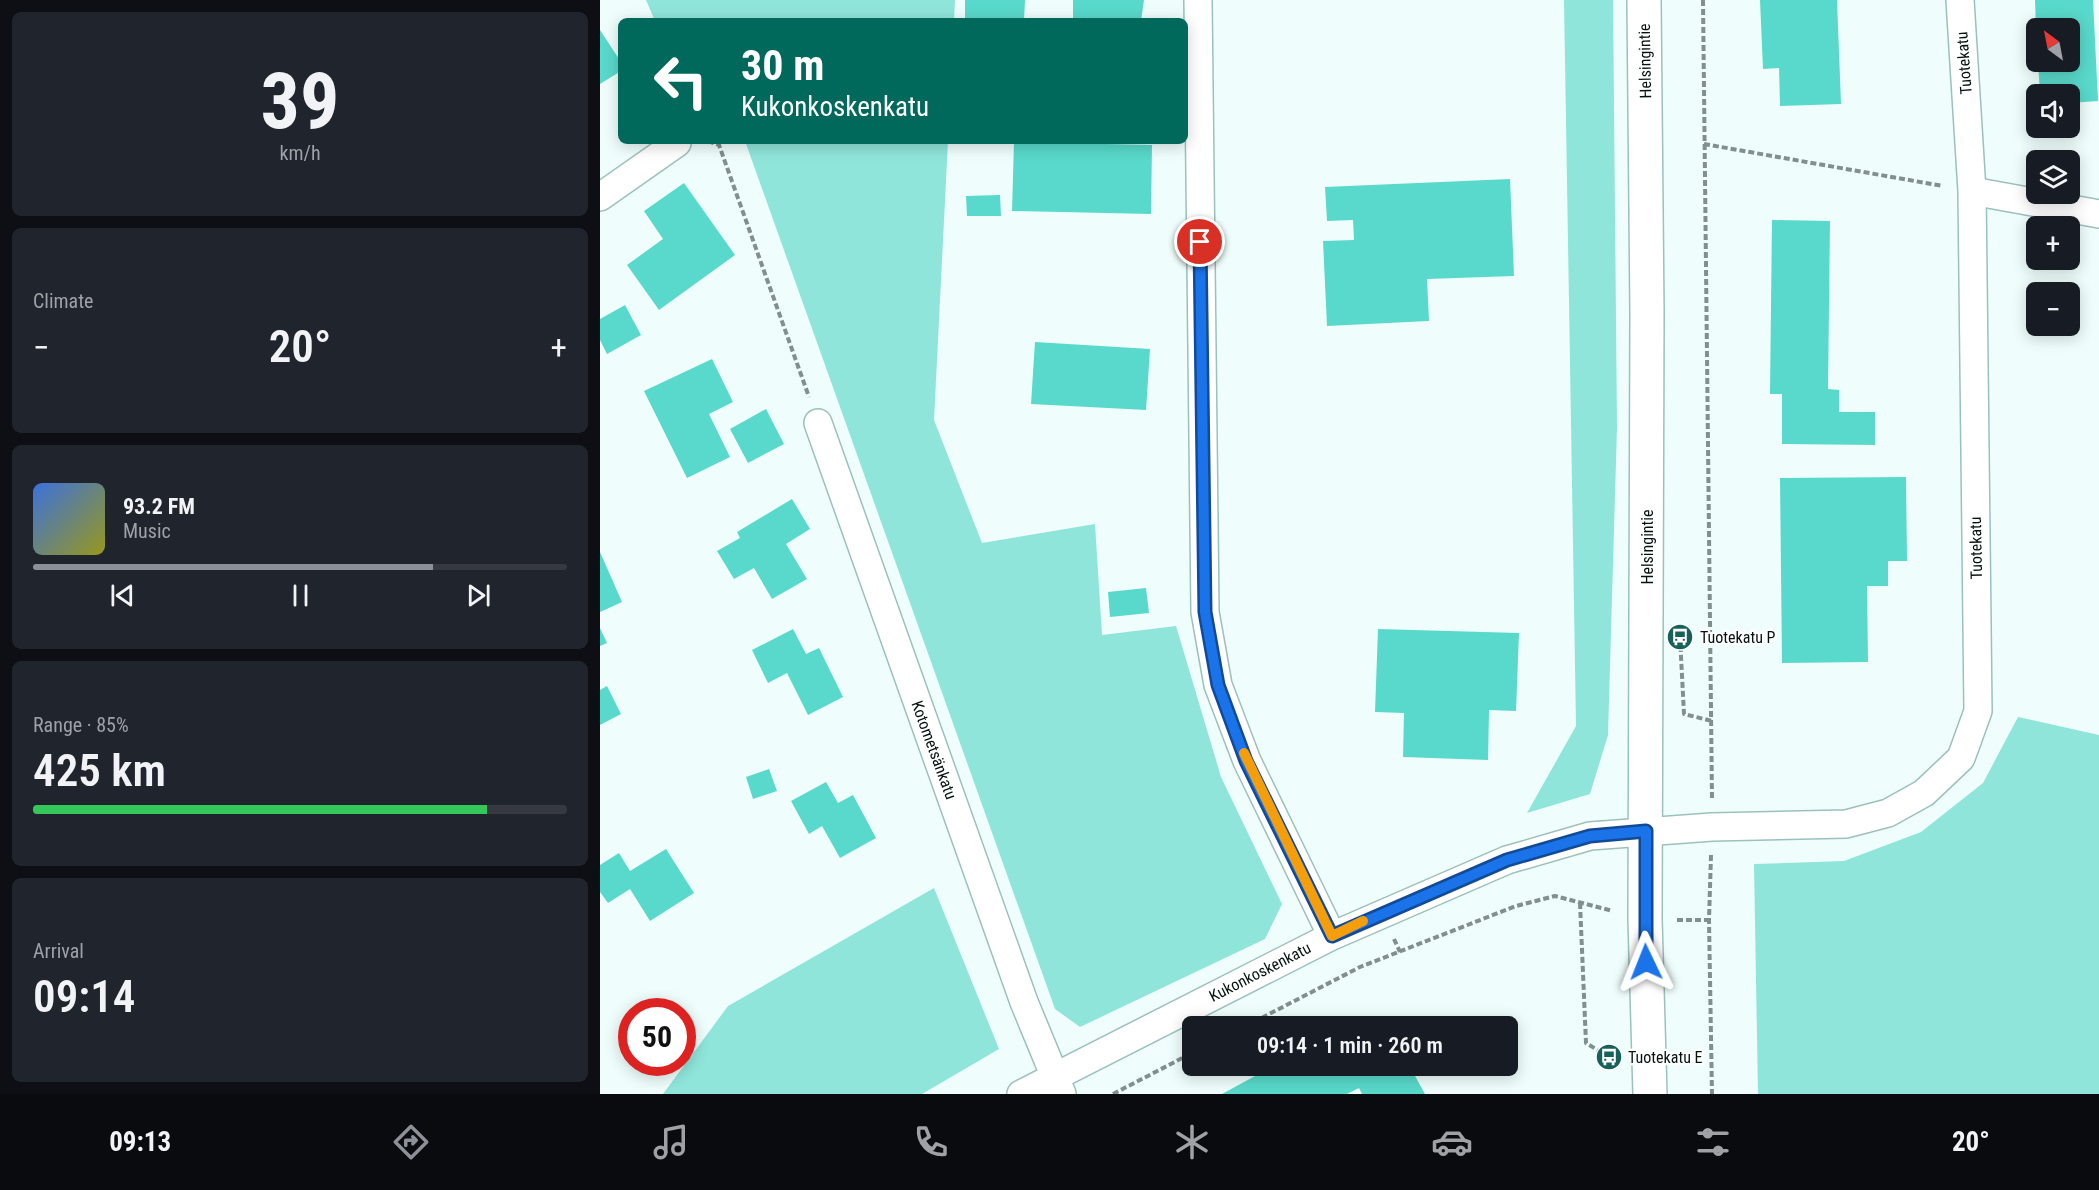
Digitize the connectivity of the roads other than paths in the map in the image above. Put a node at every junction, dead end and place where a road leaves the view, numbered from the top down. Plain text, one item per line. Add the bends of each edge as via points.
1 (1198, 0) edge
2 (1644, 0) edge
3 (1959, 0) edge
4 (676, 144) edge
5 (1972, 191) junction
6 (600, 196) edge
7 (2099, 214) edge
8 (818, 423) road end
9 (1646, 831) junction
10 (1332, 936) junction
11 (1058, 1085) edge
12 (1020, 1094) edge
13 (1650, 1094) edge

1 - 10 street via 1205,612 1218,685 1246,761
2 - 9 main road, Helsingintie
3 - 5 street, Tuotekatu
4 - 6 street
5 - 7 street
5 - 9 street, Tuotekatu via 1978,711 1961,758 1924,793 1888,813 1846,824
8 - 11 street, Kotometsänkatu via 1024,1002
9 - 10 street, Kukonkoskenkatu via 1590,836 1507,860
9 - 13 main road, Helsingintie
10 - 11 street, Kukonkoskenkatu
11 - 12 street, Kukonkoskenkatu

